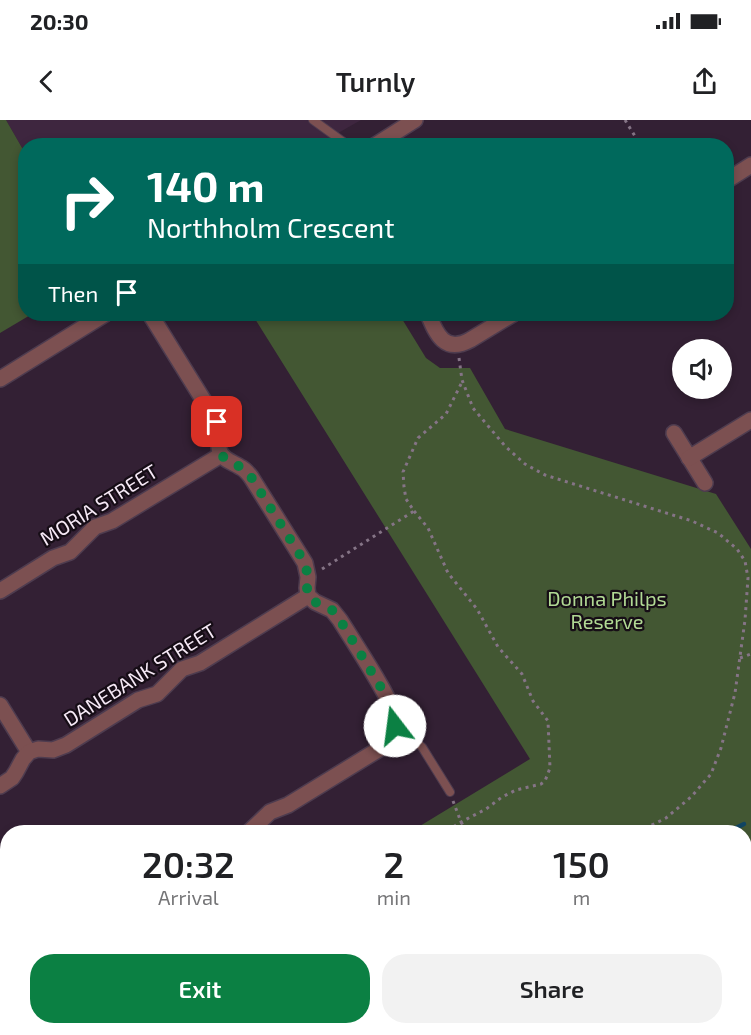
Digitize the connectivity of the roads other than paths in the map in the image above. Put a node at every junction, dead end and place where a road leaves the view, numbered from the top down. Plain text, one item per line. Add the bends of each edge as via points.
1 (313, 120) edge
2 (415, 120) edge
3 (338, 138) edge
4 (387, 138) edge
5 (751, 165) edge
6 (734, 176) edge
7 (94, 321) edge
8 (154, 321) edge
9 (432, 321) edge
10 (501, 321) edge
11 (0, 379) edge
12 (751, 420) edge
13 (674, 433) dead end
14 (221, 454) junction
15 (690, 458) junction
16 (705, 483) dead end
17 (0, 591) edge
18 (308, 596) junction
19 (0, 705) edge
20 (394, 732) junction
21 (29, 752) junction
22 (0, 786) edge
23 (450, 792) road end
24 (256, 825) edge

1 - 3 lane
2 - 4 street
5 - 6 street
7 - 11 street
8 - 14 street via 217,422
9 - 10 street via 440,338 457,344
12 - 15 street
13 - 15 street
14 - 17 street, MORIA STREET via 95,528 69,552
14 - 18 street via 251,477 302,557
15 - 16 street
18 - 20 street via 332,610 340,620 395,711
18 - 21 street, DANEBANK STREET via 200,663 182,669 157,693 138,700 66,745
19 - 21 street
20 - 23 lane via 422,747
20 - 24 street via 381,748 270,812
21 - 22 street via 12,778

